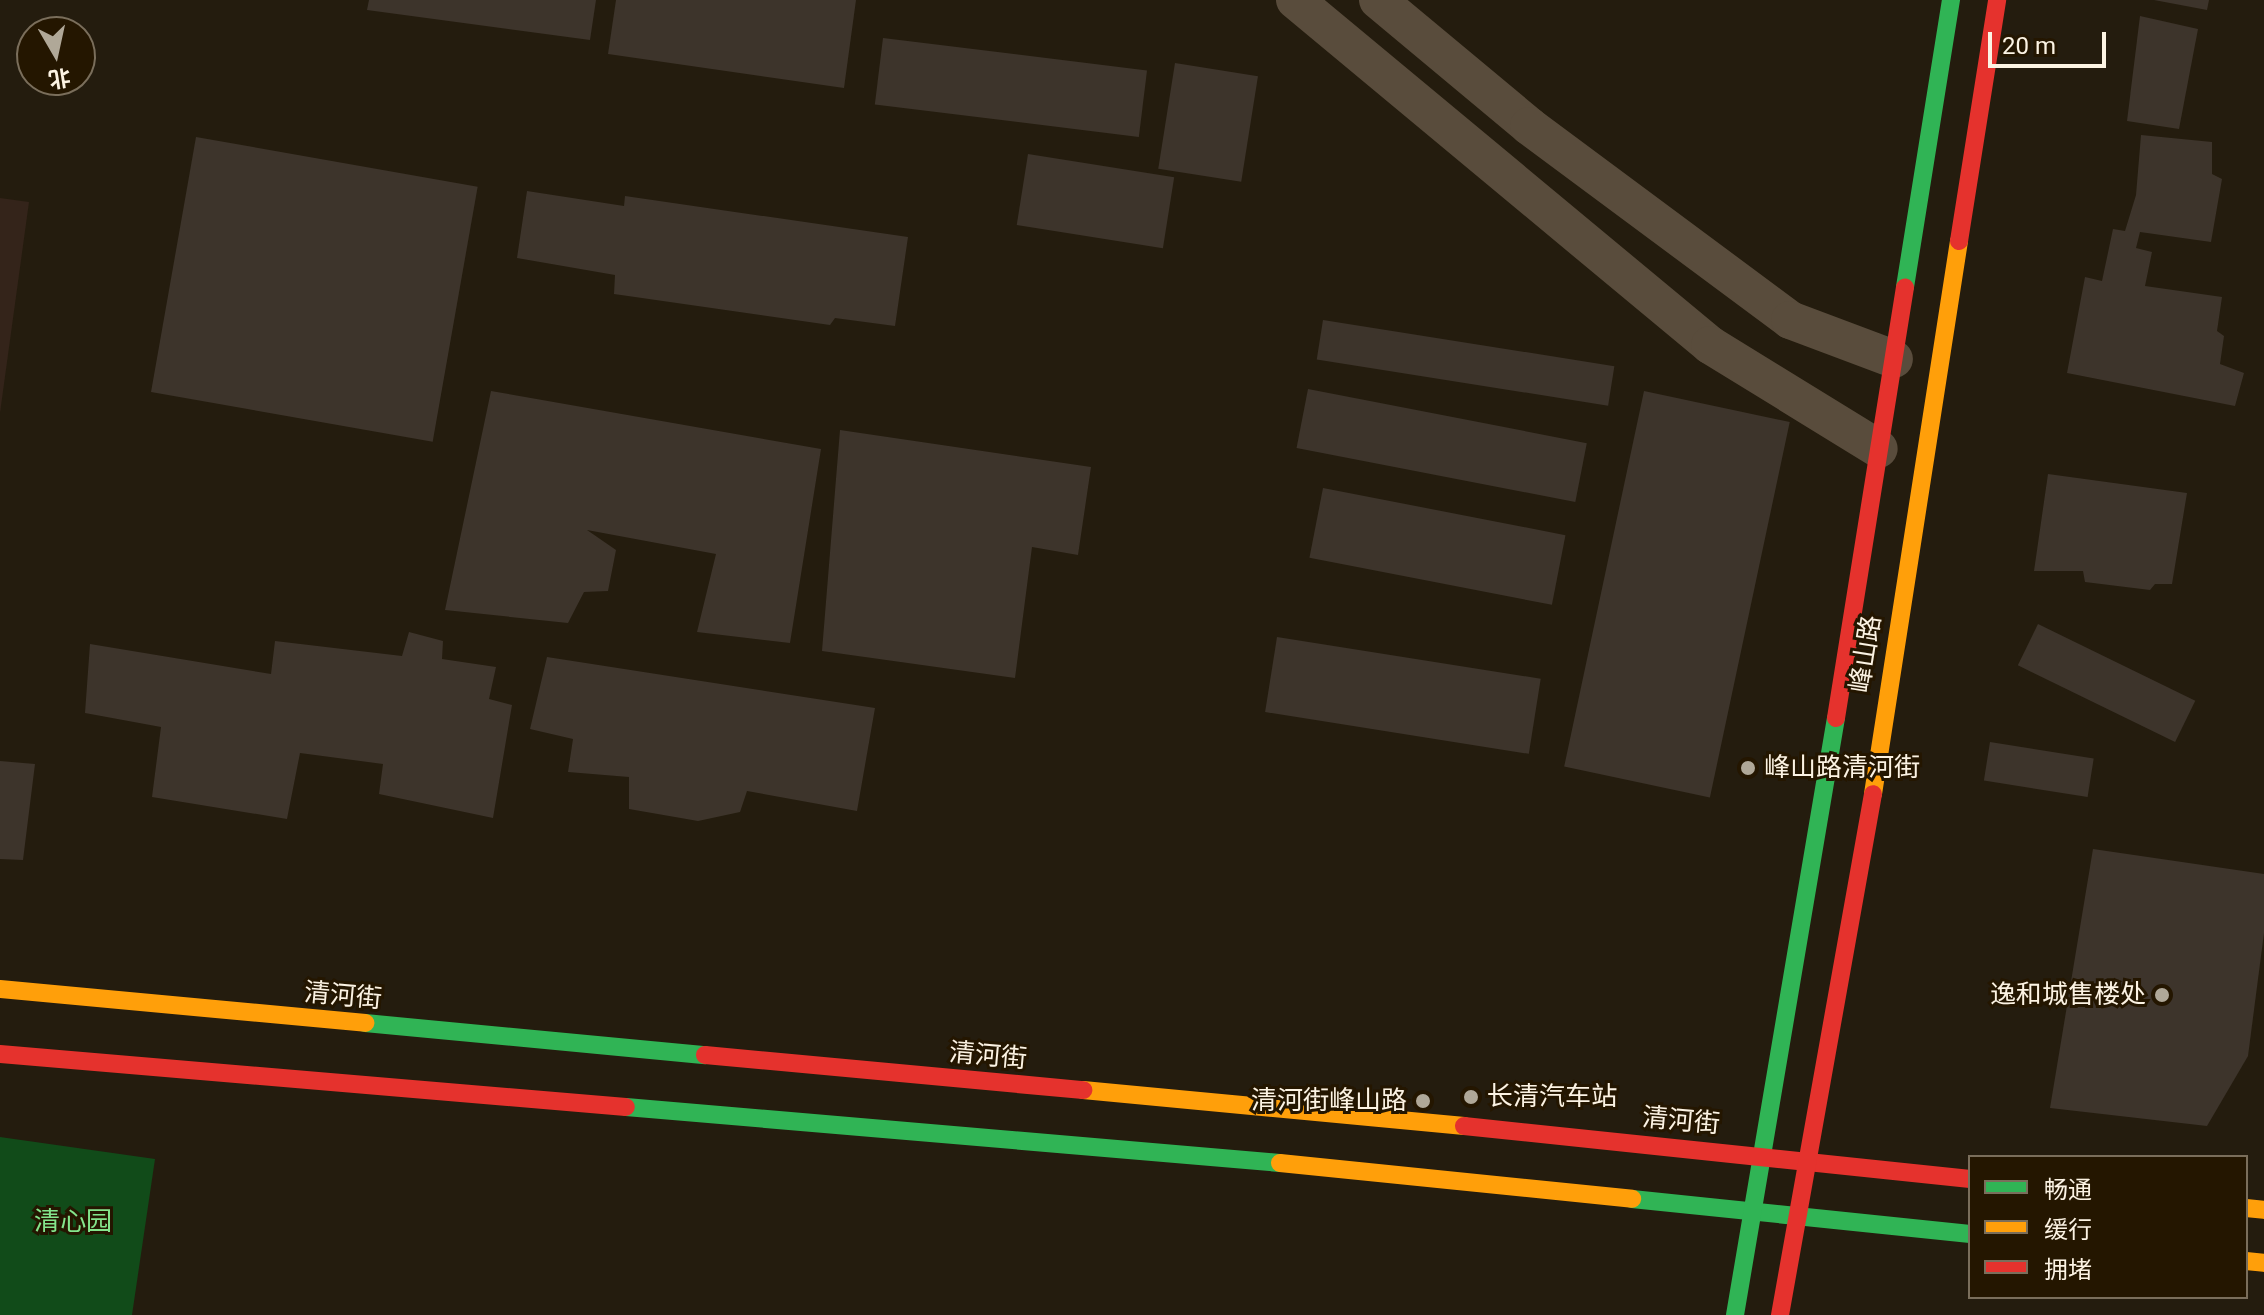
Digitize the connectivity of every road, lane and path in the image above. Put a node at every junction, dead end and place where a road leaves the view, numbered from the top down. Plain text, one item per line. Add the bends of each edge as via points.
1 (1295, 0) edge
2 (1378, 0) edge
3 (1951, 0) edge
4 (1997, 0) edge
5 (1894, 359) junction
6 (1879, 449) junction
7 (0, 989) edge
8 (0, 1054) edge
9 (1765, 1155) junction
10 (1811, 1162) junction
11 (1968, 1179) edge
12 (1755, 1212) junction
13 (1800, 1217) junction
14 (1968, 1234) edge
15 (1735, 1315) edge
16 (1780, 1315) edge

1 - 6 street via 1710,345
2 - 5 street via 1529,126 1790,320
3 - 5 main road, 峰山路
4 - 10 main road, 峰山路
5 - 6 main road, 峰山路
6 - 9 main road, 峰山路
7 - 9 main road, 清河街
8 - 12 main road via 1269,1162
9 - 10 main road, 清河街
9 - 12 main road, 峰山路
10 - 11 main road, 清河街
10 - 13 main road, 峰山路
12 - 13 main road
12 - 15 main road, 峰山路
13 - 14 main road
13 - 16 main road, 峰山路

